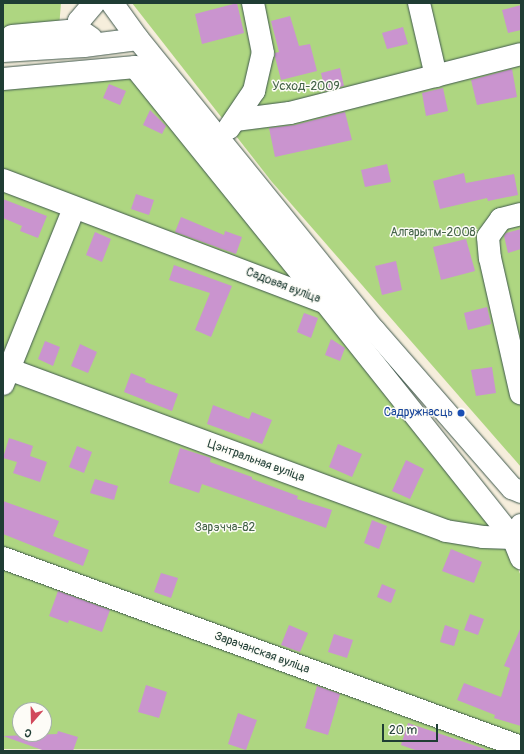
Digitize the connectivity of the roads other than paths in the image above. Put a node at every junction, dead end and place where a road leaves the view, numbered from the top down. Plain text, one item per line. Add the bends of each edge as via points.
1 (94, 3) edge
2 (112, 3) edge
3 (253, 3) edge
4 (419, 3) edge
5 (80, 30) junction
6 (3, 36) edge
7 (138, 39) junction
8 (105, 42) junction
9 (3, 51) edge
10 (521, 54) edge
11 (436, 76) junction
12 (3, 79) edge
13 (234, 120) junction
14 (221, 141) junction
15 (3, 180) edge
16 (74, 208) junction
17 (521, 214) edge
18 (325, 302) junction
19 (519, 372) edge
20 (5, 373) edge
21 (521, 394) edge
22 (521, 492) edge
23 (517, 531) edge
24 (3, 558) edge
25 (521, 558) edge
26 (521, 747) edge

1 - 5 street via 80,21
2 - 7 street
3 - 13 street via 263,53 254,90
4 - 11 street
5 - 6 street
5 - 8 street
7 - 8 street
7 - 14 street
8 - 9 street
10 - 11 street
11 - 13 street via 290,113
12 - 18 street via 135,68
13 - 14 street
14 - 22 street via 374,330 507,482
15 - 16 street, Садовая вуліца
16 - 18 street, Садовая вуліца
16 - 20 street
17 - 19 street via 501,219 488,237 490,258
18 - 23 street, Садовая вуліца
19 - 21 street
20 - 23 street, Цэнтральная вуліца via 446,531 483,537
23 - 25 street, Садовая вуліца
24 - 26 street, Зарачанская вуліца

